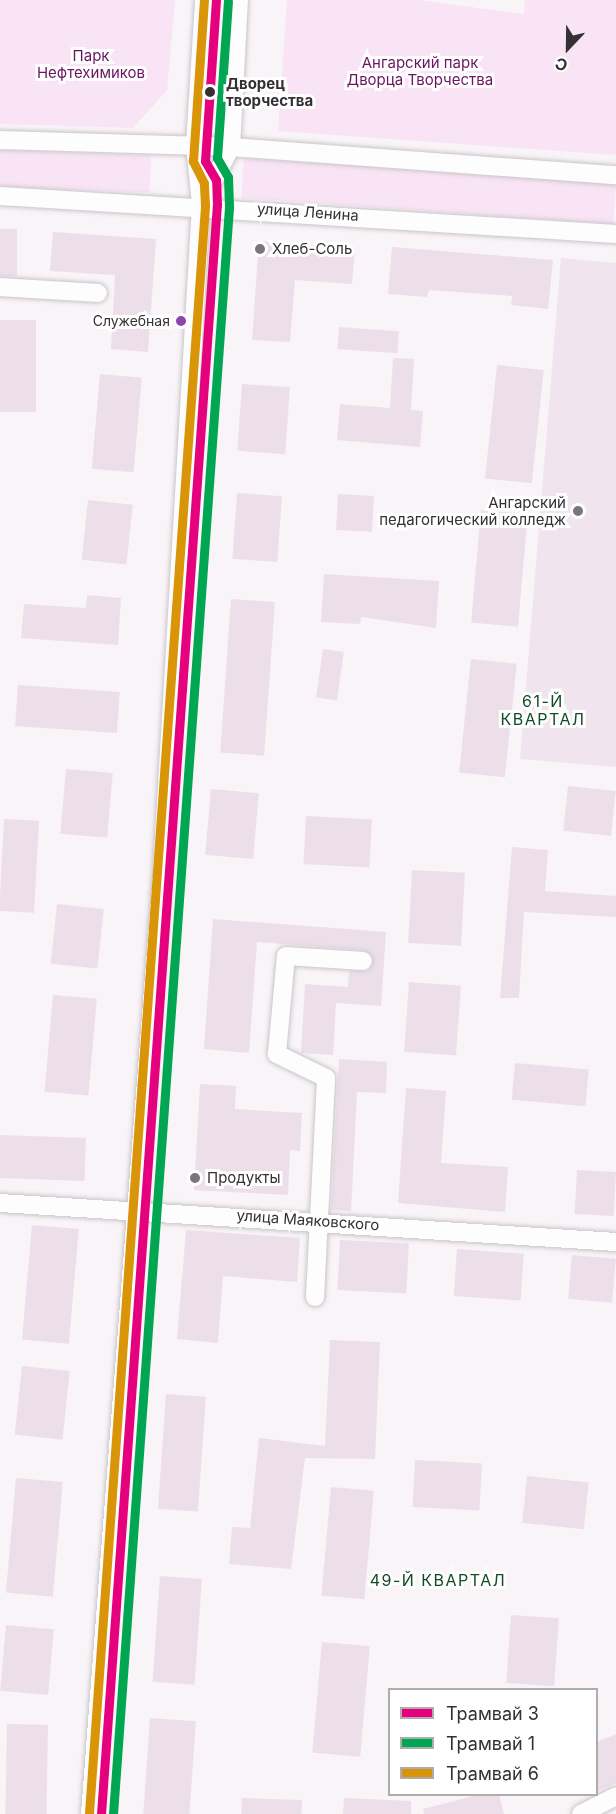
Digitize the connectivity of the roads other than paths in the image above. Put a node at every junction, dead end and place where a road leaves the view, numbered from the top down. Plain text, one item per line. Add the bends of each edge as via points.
1 (204, 0) edge
2 (239, 0) edge
3 (0, 140) edge
4 (195, 145) junction
5 (231, 147) junction
6 (616, 175) edge
7 (0, 196) edge
8 (201, 204) junction
9 (616, 234) edge
10 (0, 287) edge
11 (98, 293) dead end
12 (363, 961) dead end
13 (0, 1203) edge
14 (137, 1209) junction
15 (320, 1221) junction
16 (616, 1242) edge
17 (315, 1297) dead end
18 (616, 1796) edge
19 (90, 1814) edge
20 (581, 1814) edge

1 - 4 street
2 - 5 street
3 - 4 street
4 - 5 street
4 - 8 street
5 - 6 street
5 - 8 street
7 - 8 street, улица Ленина
8 - 9 street, улица Ленина
8 - 14 street
10 - 11 street
12 - 15 street via 286,956 277,1054 326,1078
13 - 14 street, улица Маяковского
14 - 15 street, улица Маяковского
14 - 19 street
15 - 16 street, улица Маяковского
15 - 17 street
18 - 20 street

